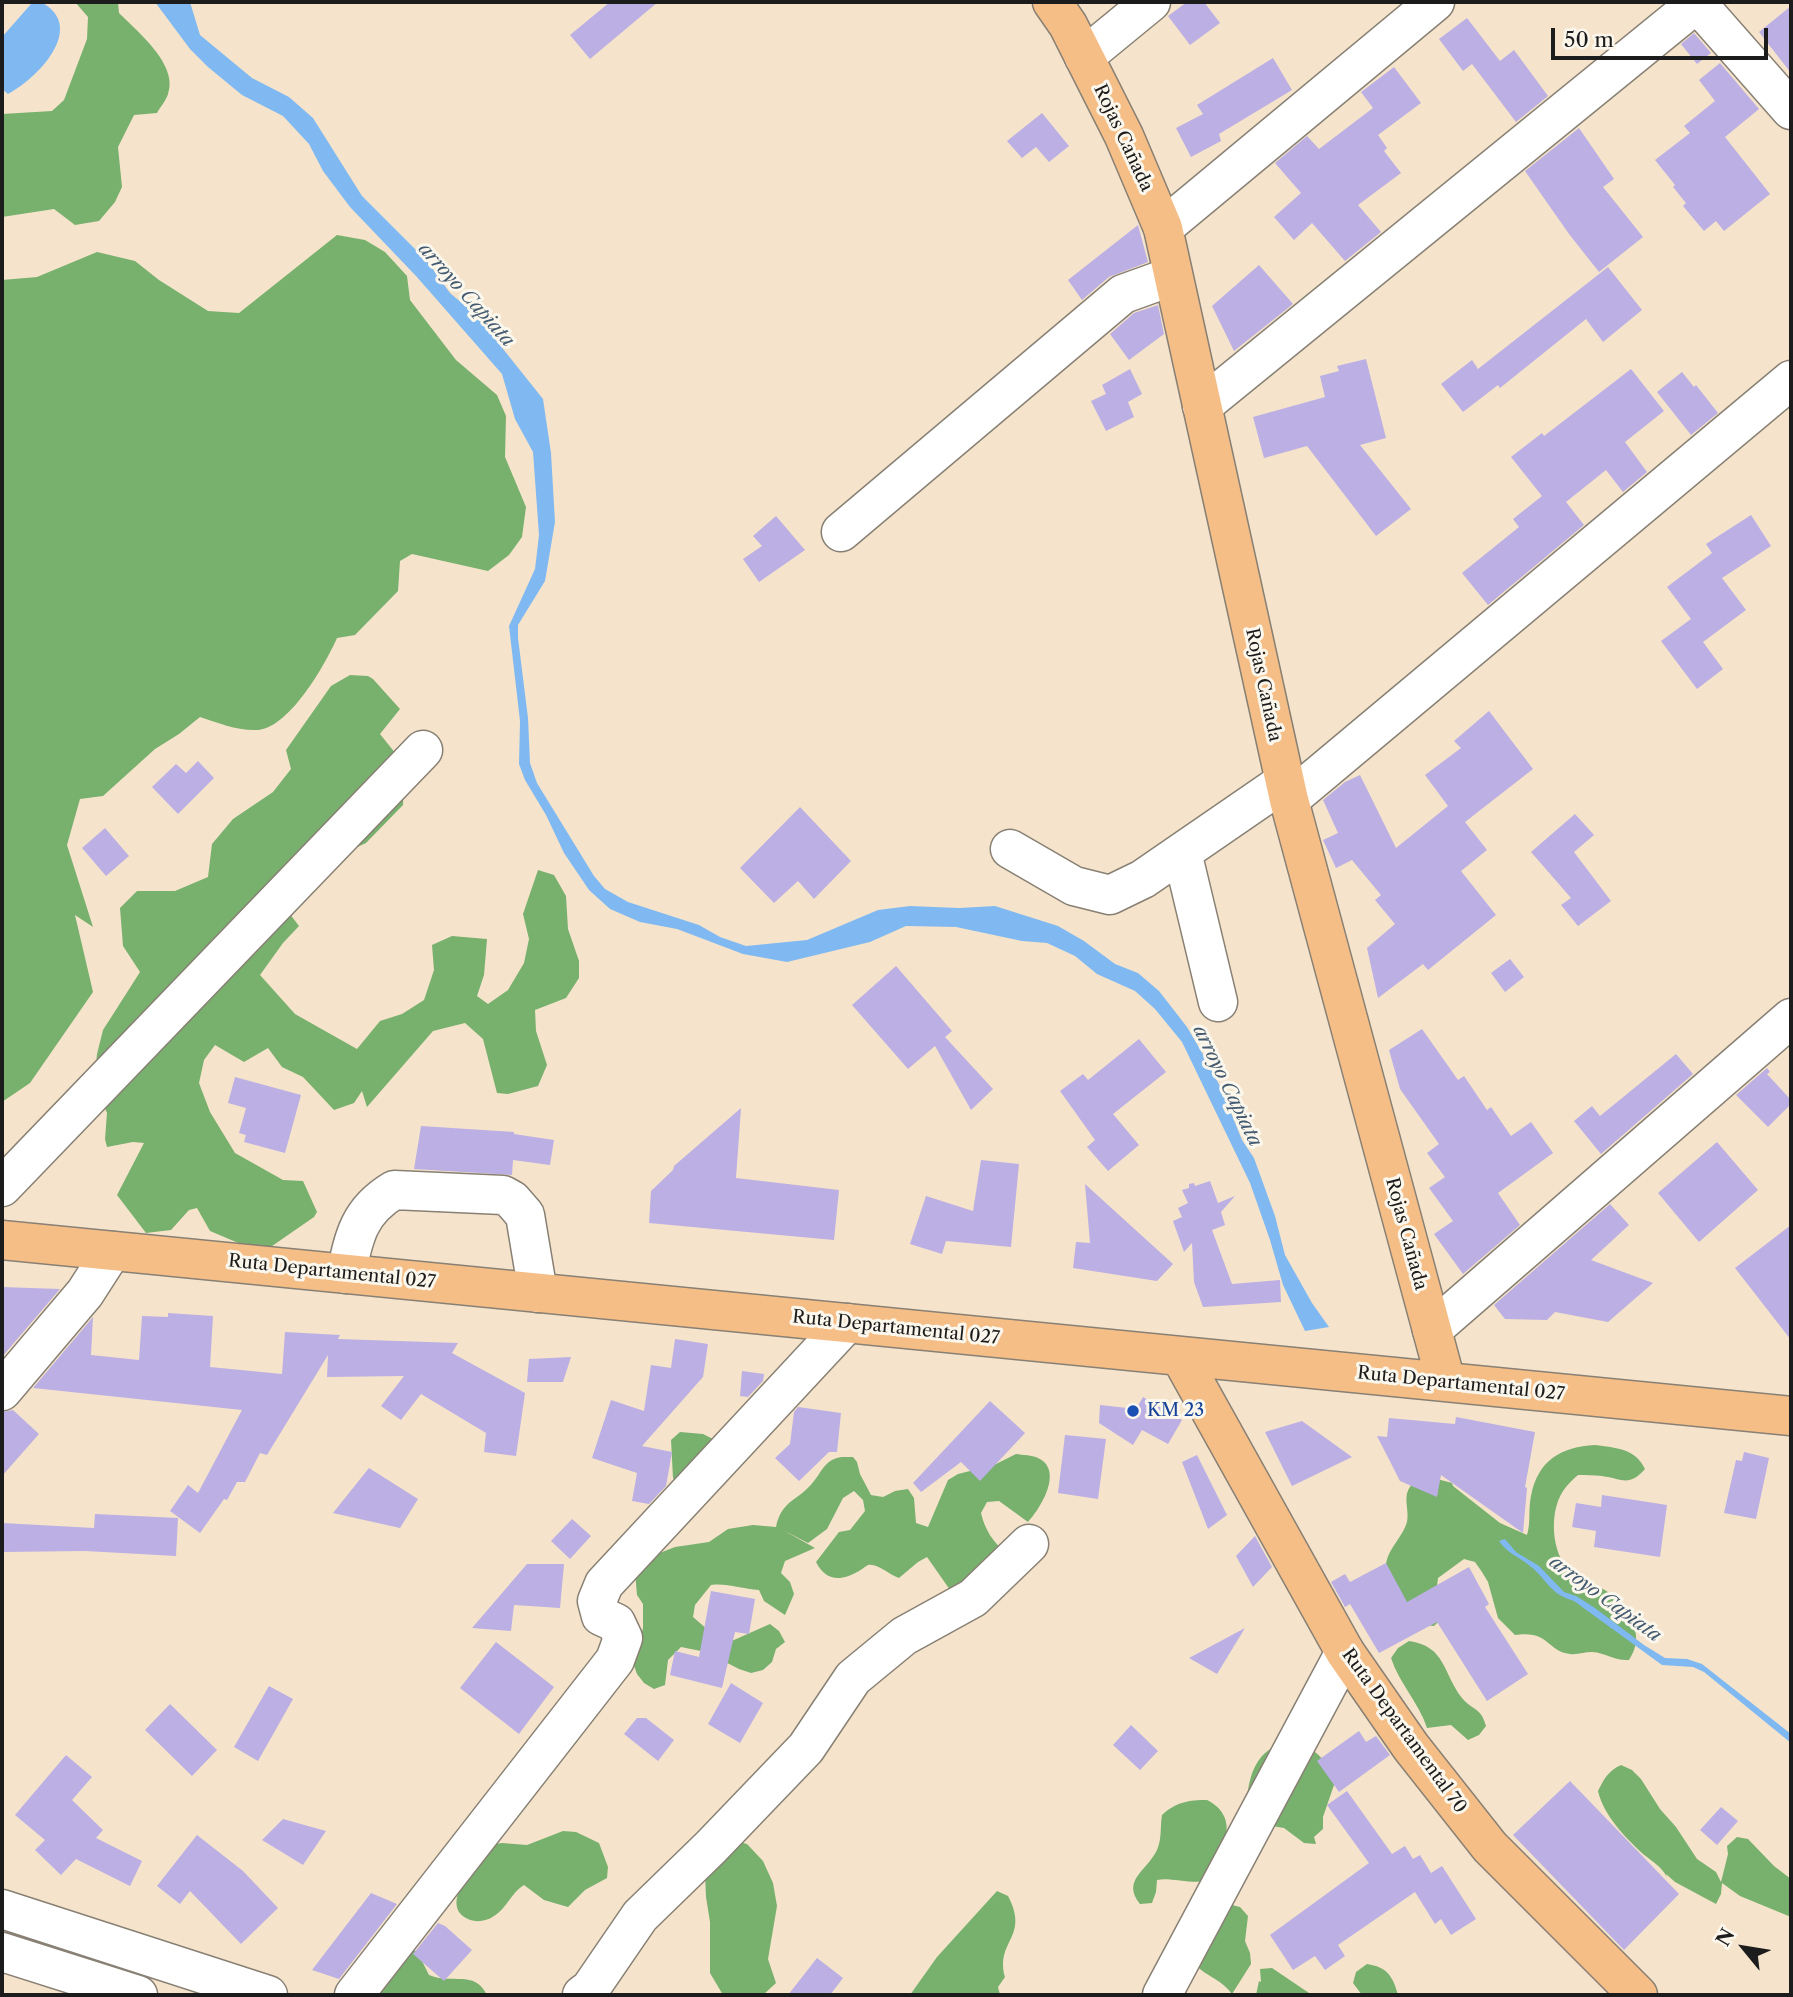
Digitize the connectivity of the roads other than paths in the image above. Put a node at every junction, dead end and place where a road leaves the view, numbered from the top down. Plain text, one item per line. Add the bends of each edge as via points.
1 (1052, 2) edge
2 (1151, 2) edge
3 (1435, 2) edge
4 (1696, 3) edge
5 (1084, 57) junction
6 (1791, 110) edge
7 (1163, 228) junction
8 (1173, 276) junction
9 (1791, 380) edge
10 (1202, 406) junction
11 (841, 532) dead end
12 (423, 750) dead end
13 (1287, 791) junction
14 (1010, 849) dead end
15 (1182, 852) junction
16 (1218, 1002) dead end
17 (1791, 1018) edge
18 (2, 1187) edge
19 (2, 1240) edge
20 (112, 1251) junction
21 (346, 1274) junction
22 (538, 1293) junction
23 (847, 1323) junction
24 (1432, 1330) junction
25 (1180, 1356) junction
26 (1446, 1382) junction
27 (2, 1391) edge
28 (1791, 1416) edge
29 (1029, 1544) dead end
30 (1345, 1652) junction
31 (2, 1909) edge
32 (2, 1952) edge
33 (138, 1995) edge
34 (268, 1995) edge
35 (354, 1995) edge
36 (582, 1995) edge
37 (1162, 1995) edge
38 (1638, 1995) edge

1 - 5 main road, Rojas Cañada
2 - 5 street
3 - 7 street
4 - 6 street
4 - 10 street
5 - 7 main road, Rojas Cañada via 1125,136
7 - 8 main road, Rojas Cañada
8 - 10 main road, Rojas Cañada
8 - 11 street via 1123,294
9 - 13 street
10 - 13 main road, Rojas Cañada
12 - 18 street
13 - 15 street
13 - 24 main road, Rojas Cañada
14 - 15 street via 1074,886 1110,895
15 - 16 street
17 - 24 street
19 - 20 main road, Ruta Departamental 027
20 - 21 main road, Ruta Departamental 027
20 - 27 street via 85,1293
21 - 22 main road, Ruta Departamental 027
21 - 22 street via 355,1232 369,1209 394,1190 503,1195 525,1215
22 - 23 main road, Ruta Departamental 027
23 - 25 main road, Ruta Departamental 027
23 - 35 street via 604,1584 597,1601 601,1616 615,1623 622,1638 615,1660
24 - 26 main road, Rojas Cañada
25 - 26 main road, Ruta Departamental 027
25 - 30 main road, Ruta Departamental 70
26 - 28 main road, Ruta Departamental 027
29 - 36 street via 973,1598 904,1636 853,1678 806,1748 640,1916
30 - 37 street
30 - 38 main road, Ruta Departamental 70 via 1411,1747 1490,1847
31 - 34 street
32 - 33 street

